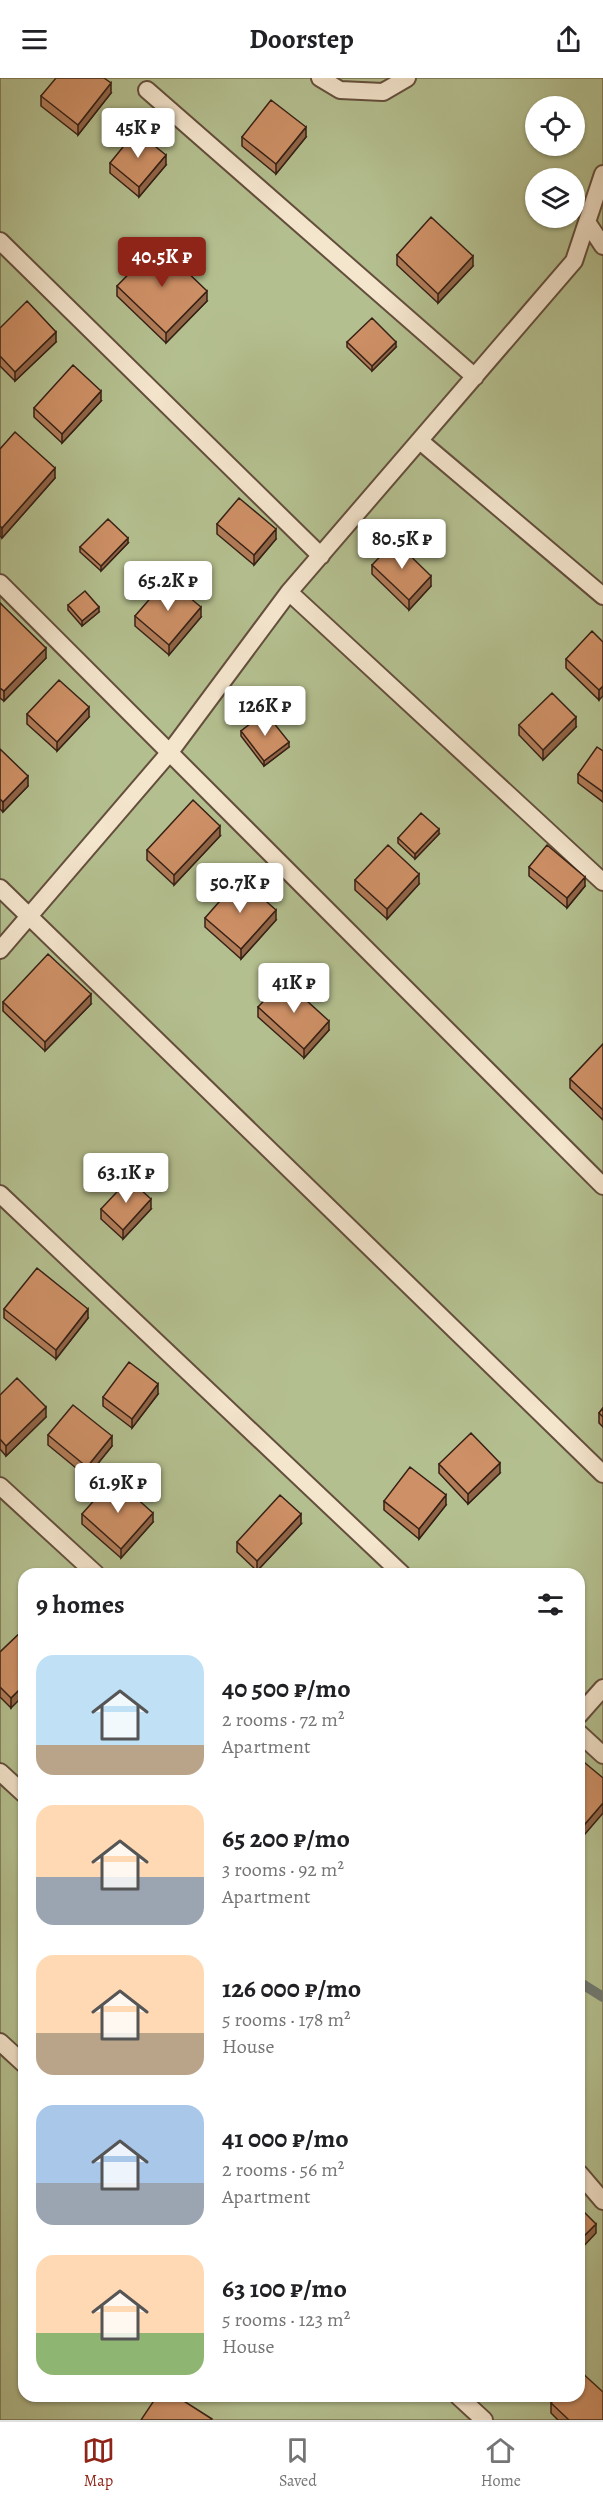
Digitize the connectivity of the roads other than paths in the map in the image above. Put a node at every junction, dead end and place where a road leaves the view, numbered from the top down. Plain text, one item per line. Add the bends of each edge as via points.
1 (320, 78) edge
2 (407, 78) edge
3 (147, 90) dead end
4 (603, 174) edge
5 (587, 222) junction
6 (0, 241) edge
7 (603, 246) edge
8 (475, 377) junction
9 (420, 441) junction
10 (321, 556) junction
11 (0, 583) edge
12 (289, 592) junction
13 (603, 596) edge
14 (170, 752) junction
15 (603, 882) edge
16 (0, 888) edge
17 (28, 915) junction
18 (0, 950) edge
19 (603, 1186) edge
20 (0, 1194) edge
21 (603, 1474) edge
22 (0, 1486) edge
23 (89, 1568) edge
24 (396, 1568) edge
25 (603, 1688) edge
26 (585, 1708) edge
27 (585, 1738) edge
28 (603, 1755) edge
29 (0, 1772) edge
30 (18, 1788) edge
31 (0, 2042) edge
32 (18, 2058) edge
33 (585, 2180) edge
34 (603, 2201) edge
35 (464, 2402) edge
36 (484, 2420) edge

1 - 2 lane via 340,90 383,92
3 - 8 lane
4 - 5 lane
5 - 7 lane
5 - 8 lane via 574,261
6 - 10 lane
8 - 9 lane
9 - 10 lane
9 - 13 lane
10 - 12 lane
11 - 14 lane
12 - 14 lane
12 - 15 lane
14 - 17 lane
14 - 19 lane
16 - 17 lane
17 - 18 lane
17 - 21 lane
20 - 24 lane
22 - 23 lane
25 - 26 lane
27 - 28 lane
29 - 30 lane
31 - 32 lane
33 - 34 lane
35 - 36 lane

